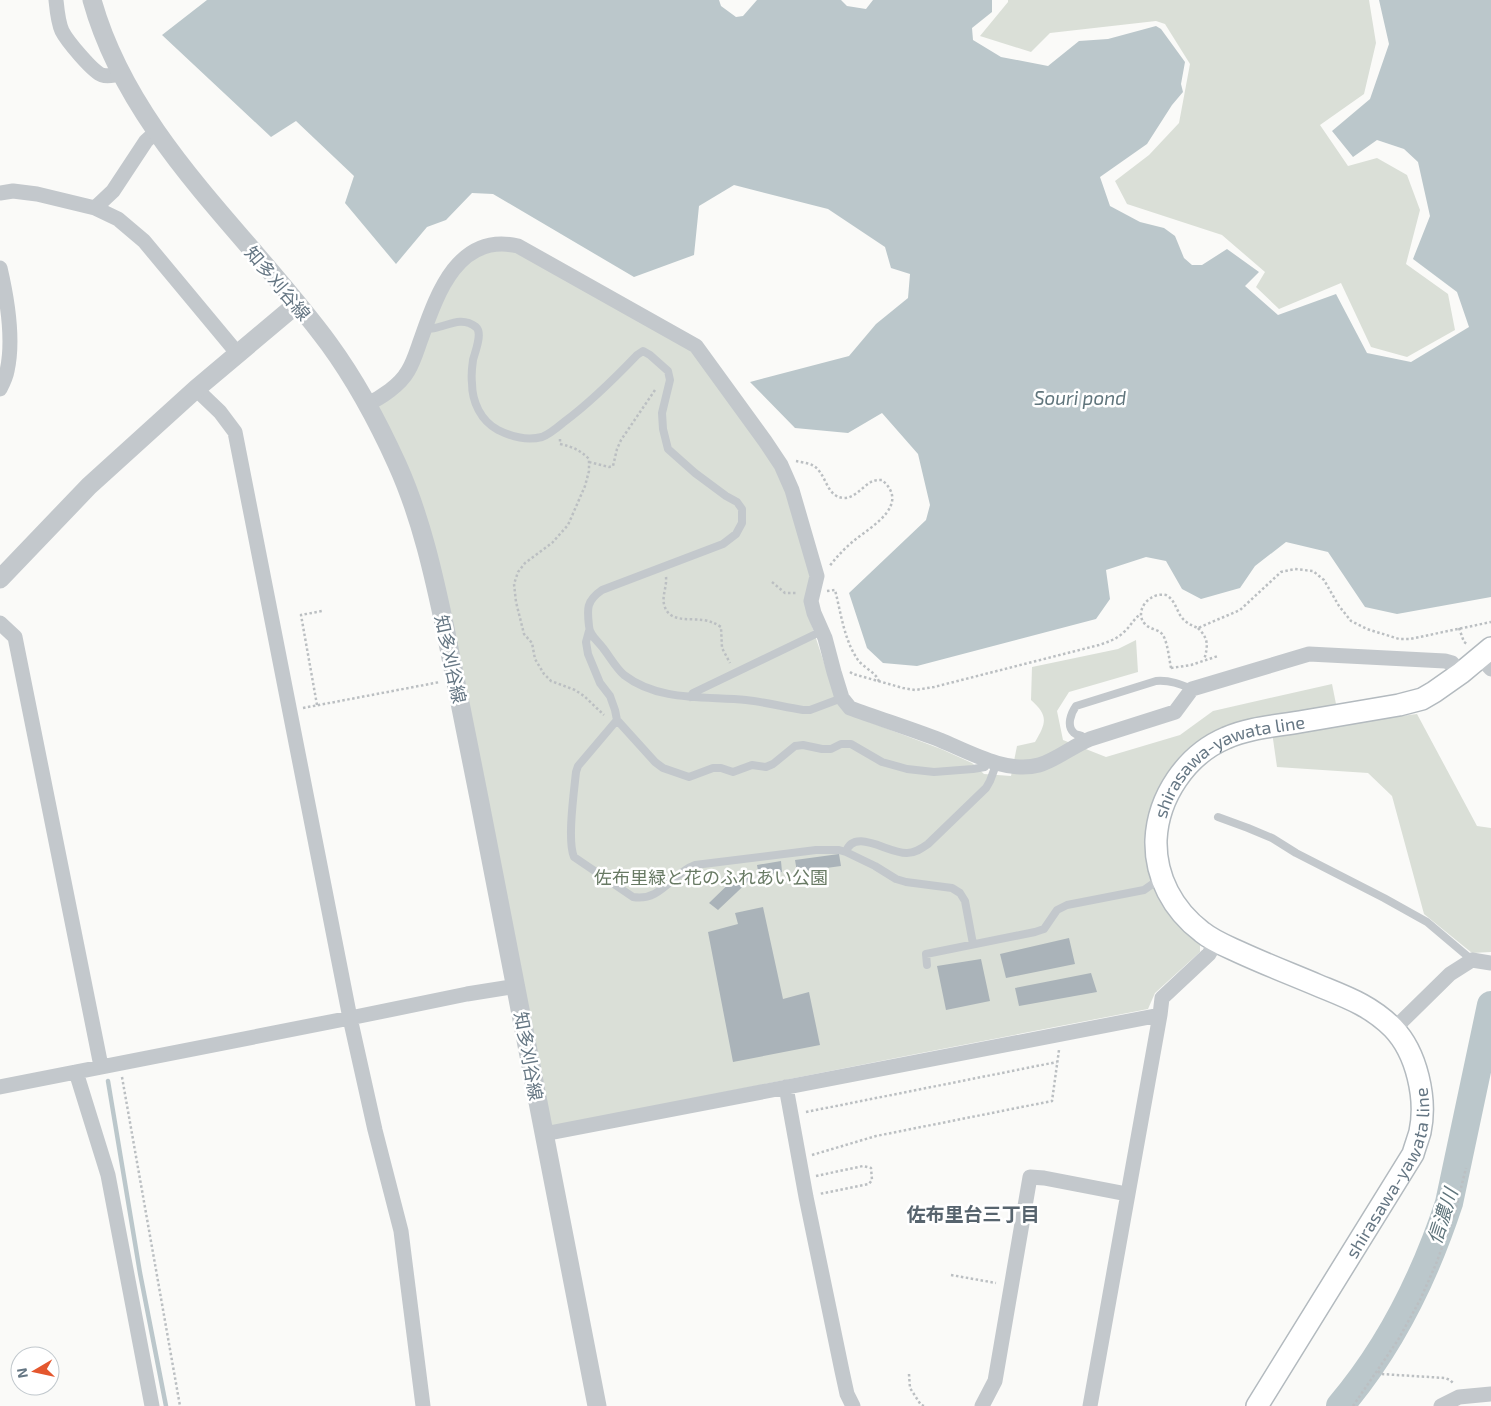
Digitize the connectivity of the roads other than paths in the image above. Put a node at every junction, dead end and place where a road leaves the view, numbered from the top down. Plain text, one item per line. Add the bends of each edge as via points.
1 (56, 0) edge
2 (92, 0) edge
3 (122, 73) junction
4 (157, 131) junction
5 (0, 193) edge
6 (95, 208) junction
7 (0, 268) edge
8 (297, 304) junction
9 (425, 328) junction
10 (238, 354) junction
11 (0, 389) edge
12 (196, 389) junction
13 (367, 404) junction
14 (0, 579) edge
15 (0, 623) edge
16 (589, 631) junction
17 (822, 631) junction
18 (1487, 658) edge
19 (1461, 673) junction
20 (1192, 690) junction
21 (690, 697) junction
22 (842, 698) junction
23 (615, 722) junction
24 (1084, 742) junction
25 (993, 761) junction
26 (1218, 817) dead end
27 (846, 852) junction
28 (1161, 878) junction
29 (1216, 942) junction
30 (972, 944) junction
31 (1472, 960) junction
32 (1490, 963) edge
33 (927, 965) dead end
34 (516, 986) junction
35 (1160, 1015) junction
36 (350, 1018) junction
37 (1394, 1029) junction
38 (101, 1066) junction
39 (76, 1072) junction
40 (0, 1087) edge
41 (786, 1087) junction
42 (544, 1134) junction
43 (1127, 1194) junction
44 (1491, 1394) edge
45 (152, 1406) edge
46 (423, 1406) edge
47 (597, 1406) edge
48 (853, 1406) edge
49 (982, 1406) edge
50 (1090, 1406) edge
51 (1257, 1406) edge
52 (1441, 1406) edge

1 - 3 street via 62,31 71,45 103,76
2 - 3 street, 知多刈谷線 via 106,41
3 - 4 street, 知多刈谷線
4 - 6 street via 146,141 113,191
4 - 8 street, 知多刈谷線 via 219,212
5 - 6 street via 37,194
6 - 10 street via 118,219 144,241
7 - 11 street via 10,352
8 - 10 street
8 - 13 street, 知多刈谷線 via 330,345
9 - 13 street via 407,373 383,396
9 - 16 lane via 430,330 465,322 479,330 472,382 481,416 490,426 522,439 542,437 563,424 643,351 668,371 670,380 662,413 662,430 668,448 737,502 742,509 742,523 736,534 723,544 593,596 589,603
9 - 17 street via 449,274 470,253 483,246 507,243 518,246 696,346 778,460 792,490 817,576 811,601
10 - 12 street
12 - 14 street via 89,486
12 - 36 street via 235,432
13 - 34 street, 知多刈谷線 via 398,465 435,584
15 - 38 street via 15,637
16 - 21 lane via 624,675 663,693
16 - 23 lane via 586,642 588,654 600,683 610,696
17 - 21 lane
17 - 22 street
18 - 19 main road, shirasawa-yawata line
19 - 20 street via 1452,663 1445,661 1309,654
19 - 28 main road, shirasawa-yawata line via 1422,699 1255,729 1210,746 1178,777 1165,800 1156,833
20 - 24 street via 1175,712
20 - 24 lane via 1176,682 1156,681 1076,706 1070,727 1082,736
21 - 22 lane via 747,700 803,710
22 - 25 street via 850,708
23 - 25 lane via 663,768 689,777 713,768 733,772 752,765 766,766 795,746 803,745 830,749 851,744 882,762 934,772 985,767
23 - 27 lane via 576,772 572,852 574,857 633,897 648,897 666,887 686,868 695,865 816,850
24 - 25 street via 1039,765 1020,767
25 - 27 lane via 986,788 918,851 896,852 861,841 848,846
26 - 31 lane via 1272,838 1296,854 1427,922
27 - 30 lane via 896,879 952,888 960,893 965,901
28 - 29 main road, shirasawa-yawata line via 1180,911
28 - 30 lane via 1144,890 1067,905 1057,910 1044,929
29 - 35 street via 1209,954 1162,998
29 - 37 main road, shirasawa-yawata line via 1352,999 1373,1010
30 - 33 lane via 926,954
31 - 32 street
31 - 37 street via 1450,974
34 - 36 street
34 - 42 street, 知多刈谷線
35 - 41 street
35 - 43 street
36 - 38 street
36 - 46 street via 374,1130 401,1231
37 - 51 main road, shirasawa-yawata line via 1410,1055 1422,1087 1420,1132 1413,1154
38 - 39 street
39 - 40 street
39 - 45 street via 108,1175
41 - 42 street
41 - 48 street via 842,1371
42 - 47 street, 知多刈谷線
43 - 49 street via 1030,1177 995,1381
43 - 50 street
44 - 52 street via 1459,1396

